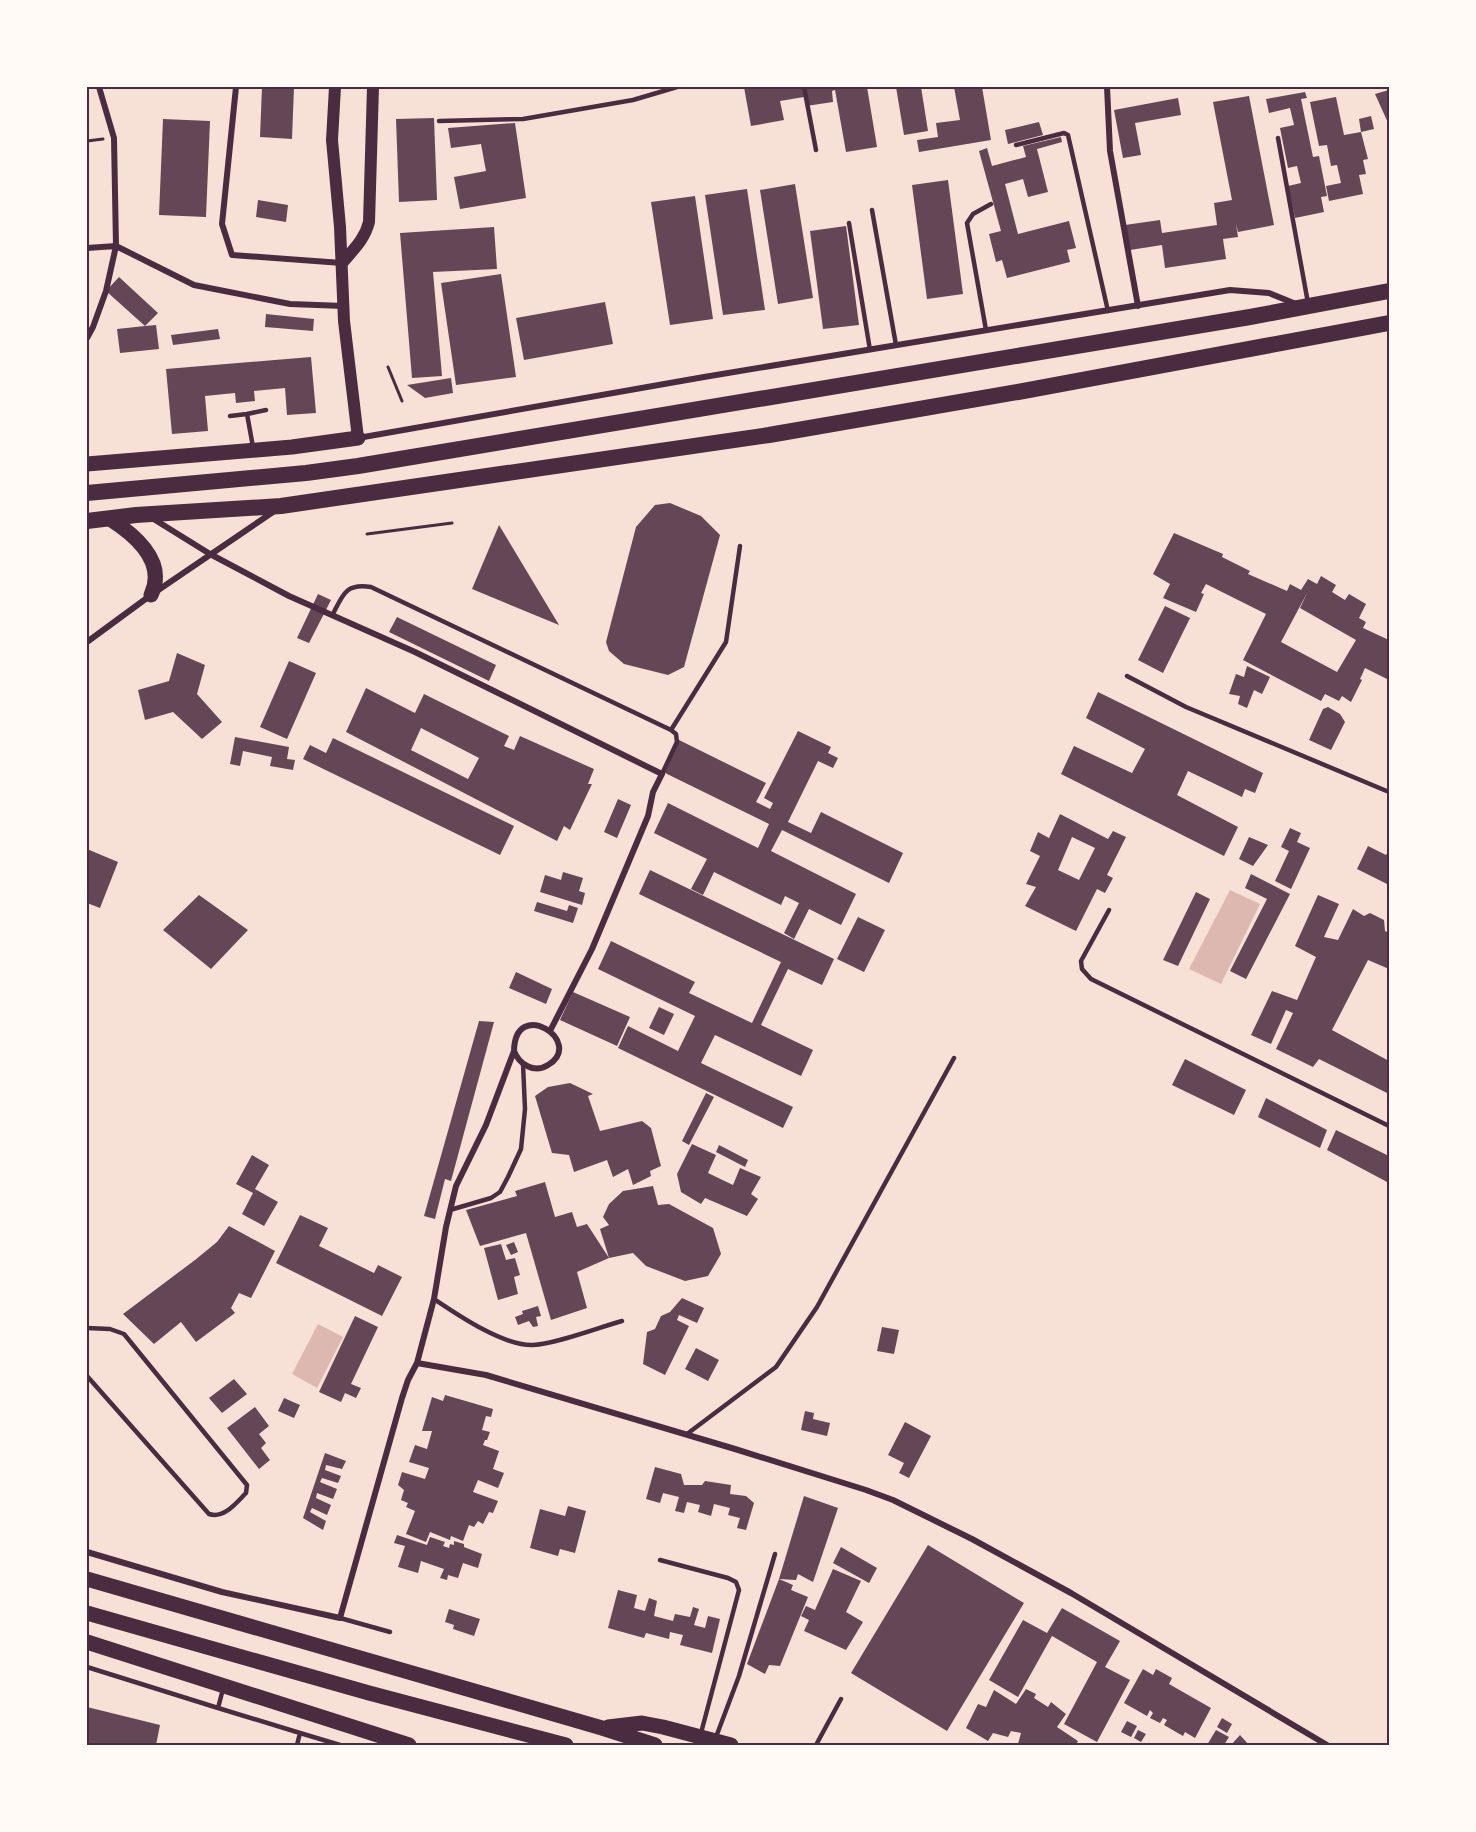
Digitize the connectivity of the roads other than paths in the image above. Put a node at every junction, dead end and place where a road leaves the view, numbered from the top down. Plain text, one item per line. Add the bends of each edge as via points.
1 (99, 87) edge
2 (236, 87) edge
3 (335, 87) edge
4 (374, 87) edge
5 (677, 87) edge
6 (804, 87) edge
7 (1107, 87) edge
8 (439, 121) dead end
9 (1278, 138) dead end
10 (1016, 145) dead end
11 (816, 150) dead end
12 (991, 204) dead end
13 (872, 210) dead end
14 (849, 223) dead end
15 (116, 246) junction
16 (87, 248) edge
17 (342, 262) junction
18 (1389, 291) edge
19 (344, 306) junction
20 (1138, 306) junction
21 (1306, 306) junction
22 (1108, 311) junction
23 (1389, 323) edge
24 (986, 330) junction
25 (87, 338) edge
26 (896, 345) junction
27 (870, 350) junction
28 (266, 411) dead end
29 (247, 414) junction
30 (230, 416) dead end
31 (358, 438) junction
32 (253, 449) junction
33 (87, 464) edge
34 (87, 493) edge
35 (281, 506) junction
36 (147, 515) junction
37 (110, 519) junction
38 (87, 521) edge
39 (740, 546) dead end
40 (210, 554) junction
41 (151, 595) junction
42 (333, 614) junction
43 (87, 642) edge
44 (1127, 676) dead end
45 (671, 730) junction
46 (662, 774) junction
47 (1389, 792) edge
48 (1109, 910) dead end
49 (550, 1031) junction
50 (514, 1051) junction
51 (954, 1058) dead end
52 (523, 1064) junction
53 (1389, 1126) edge
54 (450, 1210) junction
55 (434, 1299) junction
56 (622, 1321) dead end
57 (87, 1329) edge
58 (417, 1362) junction
59 (87, 1376) edge
60 (687, 1434) junction
61 (87, 1552) edge
62 (775, 1554) dead end
63 (660, 1560) dead end
64 (87, 1579) edge
65 (87, 1613) edge
66 (340, 1618) junction
67 (390, 1632) dead end
68 (87, 1641) edge
69 (87, 1667) edge
70 (224, 1685) junction
71 (841, 1699) dead end
72 (218, 1708) junction
73 (602, 1728) junction
74 (300, 1733) junction
75 (707, 1738) junction
76 (545, 1742) edge
77 (328, 1743) edge
78 (297, 1745) edge
79 (340, 1745) edge
80 (409, 1745) edge
81 (566, 1745) edge
82 (655, 1745) edge
83 (731, 1745) edge
84 (816, 1745) edge
85 (1327, 1745) edge

1 - 15 street via 114,138
2 - 17 street via 222,224 232,255
3 - 17 main road via 332,140
4 - 17 main road via 369,222 367,232
5 - 8 lane via 633,100 523,119
6 - 11 lane
7 - 20 street via 1110,151
9 - 21 lane
10 - 22 lane via 1068,135
12 - 24 lane via 973,214 967,223
13 - 26 lane
14 - 27 lane
15 - 16 street
15 - 19 street via 194,285 290,304
15 - 25 street via 106,291
17 - 19 main road
18 - 21 highway
19 - 31 main road
20 - 21 street via 1230,290 1269,293
20 - 22 street
21 - 34 highway via 358,466
22 - 24 street
23 - 35 highway via 769,435
24 - 26 street
26 - 27 street
27 - 31 street
28 - 29 lane
29 - 30 lane
29 - 32 lane
31 - 32 main road
32 - 33 main road
35 - 36 highway
35 - 40 street
36 - 37 highway
36 - 40 street
37 - 38 highway
37 - 41 main road via 143,546 156,584
39 - 45 lane via 726,642
40 - 41 street
40 - 42 street via 289,596
41 - 43 street
42 - 45 lane via 348,590 359,585 371,587
42 - 46 street
44 - 47 lane via 1186,707
45 - 46 lane via 677,742
46 - 49 street via 592,949
48 - 53 lane via 1082,961 1082,969 1091,979
49 - 50 street via 542,1026 526,1026 517,1036
49 - 52 street via 559,1045 553,1061 540,1068
50 - 52 street
50 - 54 street via 486,1125 456,1186
51 - 60 lane via 817,1307 776,1367
52 - 54 lane via 525,1109 521,1149 508,1177 500,1192 491,1198
54 - 55 street
55 - 56 lane via 491,1333 532,1345
55 - 58 street
57 - 59 lane via 110,1329 124,1334 247,1485 246,1493 222,1515 209,1514
58 - 60 street via 486,1376
58 - 66 street via 405,1389
60 - 85 street via 893,1500 1071,1593
61 - 66 street via 222,1592
62 - 75 lane via 739,1676
63 - 75 lane via 728,1578 736,1582 739,1590
64 - 73 main road
65 - 76 main road
66 - 67 lane
68 - 70 main road
69 - 72 lane
70 - 72 lane
70 - 80 main road
71 - 84 lane
72 - 74 lane
73 - 75 main road via 642,1723
73 - 82 main road
74 - 77 lane
74 - 78 lane
75 - 83 main road
76 - 81 main road
77 - 79 lane

